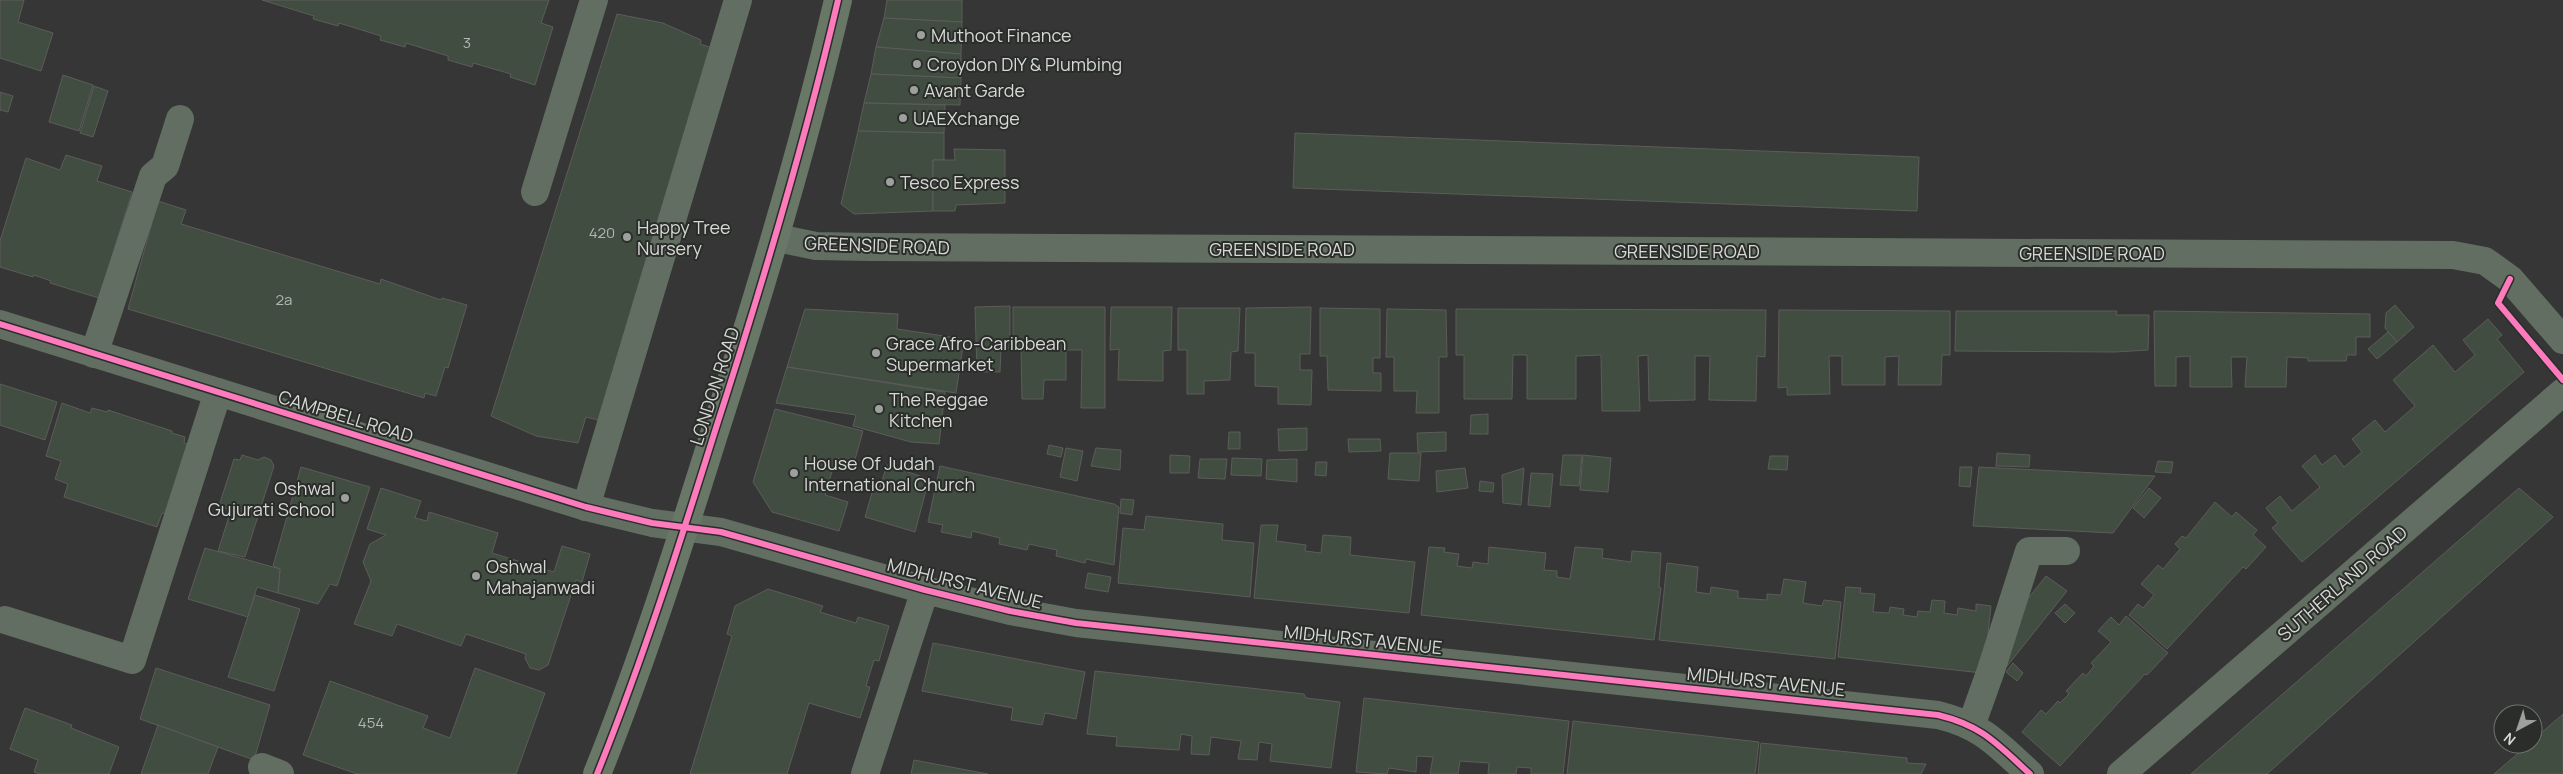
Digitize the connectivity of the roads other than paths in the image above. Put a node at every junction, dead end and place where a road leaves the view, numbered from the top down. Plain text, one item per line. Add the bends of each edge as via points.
1 (594, 0) edge
2 (738, 0) edge
3 (838, 0) edge
4 (180, 119) dead end
5 (535, 192) dead end
6 (777, 238) junction
7 (0, 324) edge
8 (2563, 340) edge
9 (94, 354) junction
10 (218, 392) junction
11 (2563, 392) edge
12 (586, 507) junction
13 (685, 527) junction
14 (2066, 551) dead end
15 (925, 590) junction
16 (5, 620) dead end
17 (1980, 731) junction
18 (597, 774) edge
19 (865, 774) edge
20 (2030, 774) edge
21 (2120, 774) edge

1 - 5 street
2 - 12 street
3 - 6 main road, LONDON ROAD
4 - 9 street via 165,166 153,176
6 - 8 street, GREENSIDE ROAD via 816,246 880,248 2453,255 2485,262 2510,279
6 - 13 main road, LONDON ROAD
7 - 9 street, CAMPBELL ROAD
9 - 10 street, CAMPBELL ROAD
10 - 12 street, CAMPBELL ROAD
10 - 16 street via 132,660
11 - 21 street, SUTHERLAND ROAD
12 - 13 street, CAMPBELL ROAD via 652,524
13 - 15 street, MIDHURST AVENUE via 721,532
13 - 18 main road, LONDON ROAD via 633,681
14 - 17 street via 2029,551 1991,670
15 - 17 street, MIDHURST AVENUE via 1076,623 1888,709 1938,715 1964,722
15 - 19 street
17 - 20 street, MIDHURST AVENUE

